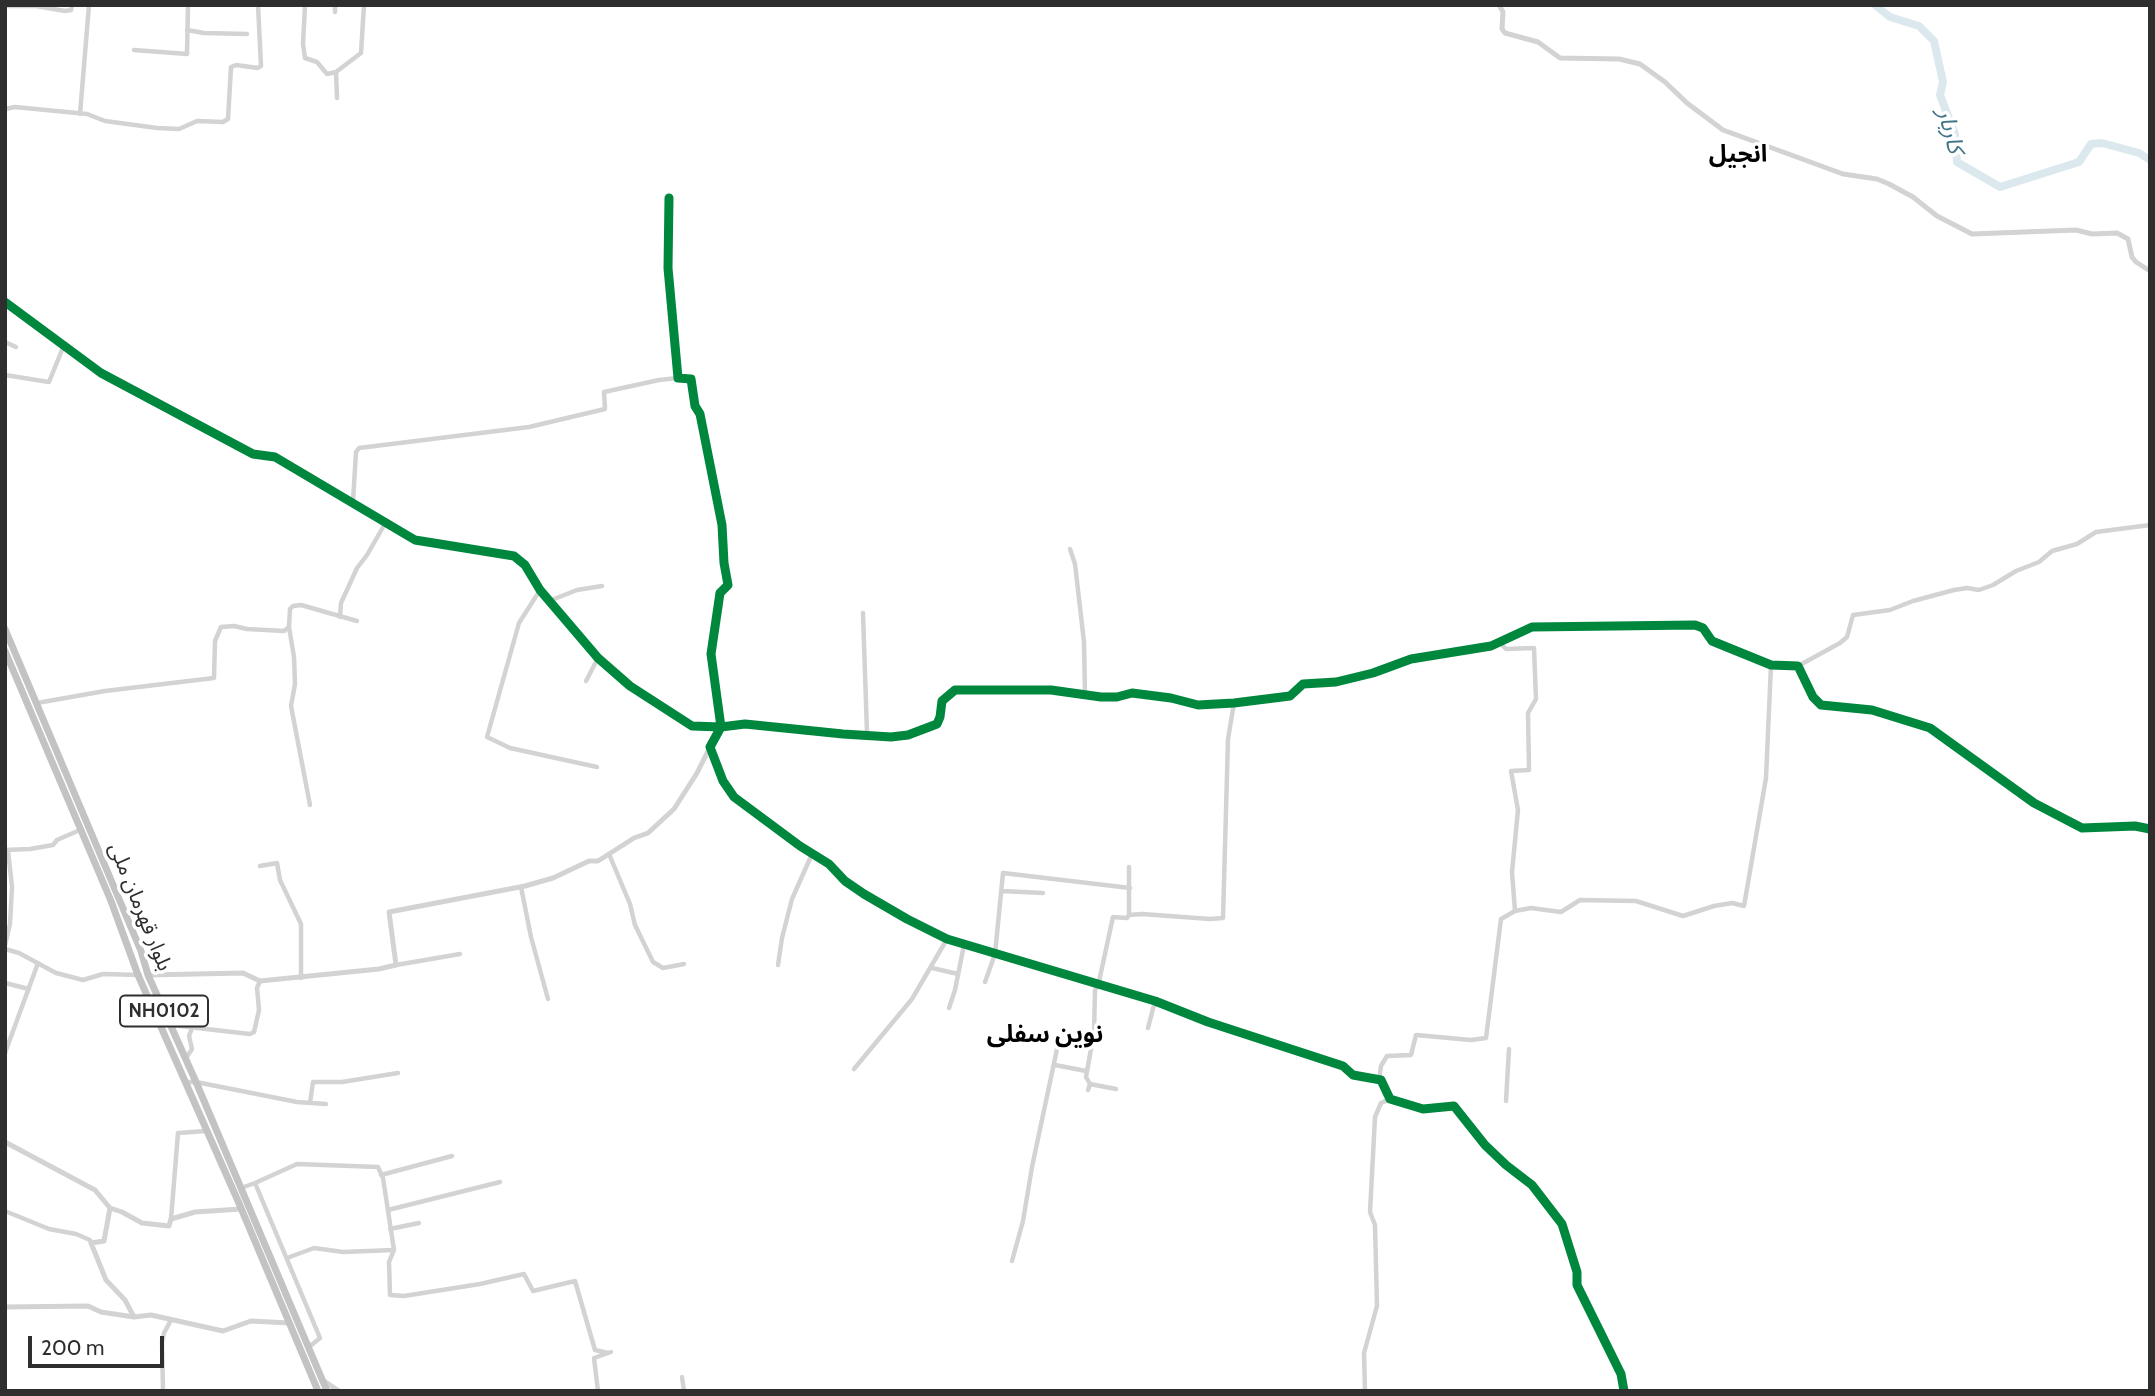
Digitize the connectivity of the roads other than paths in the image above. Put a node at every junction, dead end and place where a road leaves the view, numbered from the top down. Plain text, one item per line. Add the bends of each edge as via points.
1 (72, 5) edge
2 (89, 5) edge
3 (188, 5) edge
4 (258, 5) edge
5 (305, 5) edge
6 (335, 5) edge
7 (364, 5) edge
8 (1499, 5) edge
9 (5, 6) edge
10 (46, 7) edge
11 (335, 12) dead end
12 (187, 30) junction
13 (247, 34) dead end
14 (134, 50) dead end
15 (336, 72) junction
16 (337, 98) dead end
17 (5, 109) edge
18 (80, 114) junction
19 (669, 198) dead end
20 (2150, 271) edge
21 (6, 304) edge
22 (5, 342) edge
23 (64, 345) junction
24 (16, 347) dead end
25 (5, 375) edge
26 (678, 378) junction
27 (353, 501) junction
28 (386, 522) junction
29 (2150, 525) edge
30 (1070, 549) dead end
31 (602, 586) dead end
32 (540, 590) junction
33 (549, 601) junction
34 (863, 613) dead end
35 (340, 617) junction
36 (357, 621) dead end
37 (289, 627) junction
38 (5, 629) edge
39 (1499, 642) junction
40 (5, 651) edge
41 (597, 659) junction
42 (1771, 665) junction
43 (1798, 666) junction
44 (10, 674) edge
45 (586, 681) dead end
46 (1086, 695) junction
47 (1234, 703) junction
48 (36, 704) junction
49 (721, 727) junction
50 (867, 733) junction
51 (710, 747) junction
52 (597, 767) dead end
53 (310, 804) dead end
54 (2150, 829) edge
55 (81, 830) junction
56 (7, 850) edge
57 (609, 854) junction
58 (812, 854) junction
59 (260, 866) dead end
60 (1129, 867) dead end
61 (5, 886) edge
62 (12, 887) junction
63 (521, 887) junction
64 (1130, 888) junction
65 (1002, 891) junction
66 (1043, 893) dead end
67 (1515, 911) junction
68 (1129, 915) junction
69 (8, 924) edge
70 (947, 939) junction
71 (964, 945) junction
72 (5, 947) edge
73 (460, 954) dead end
74 (995, 954) junction
75 (38, 963) junction
76 (684, 964) dead end
77 (396, 965) junction
78 (778, 965) dead end
79 (932, 968) junction
80 (958, 974) junction
81 (138, 975) junction
82 (148, 975) junction
83 (302, 978) junction
84 (260, 981) junction
85 (985, 982) dead end
86 (5, 983) edge
87 (1098, 986) junction
88 (29, 989) junction
89 (548, 999) dead end
90 (1155, 1001) junction
91 (949, 1008) dead end
92 (171, 1025) junction
93 (193, 1028) junction
94 (1148, 1028) dead end
95 (1057, 1049) dead end
96 (1509, 1049) dead end
97 (5, 1053) edge
98 (186, 1058) junction
99 (1055, 1065) junction
100 (854, 1069) dead end
101 (1086, 1072) junction
102 (398, 1073) dead end
103 (1379, 1080) junction
104 (186, 1082) junction
105 (197, 1082) junction
106 (1116, 1089) dead end
107 (1390, 1099) junction
108 (1506, 1101) dead end
109 (310, 1103) junction
110 (326, 1104) dead end
111 (208, 1131) junction
112 (5, 1142) edge
113 (452, 1156) dead end
114 (381, 1175) junction
115 (499, 1182) dead end
116 (255, 1183) junction
117 (241, 1188) junction
118 (110, 1208) junction
119 (241, 1209) junction
120 (388, 1210) junction
121 (5, 1211) edge
122 (171, 1219) junction
123 (419, 1223) dead end
124 (390, 1229) junction
125 (91, 1243) junction
126 (394, 1250) junction
127 (287, 1258) junction
128 (1012, 1261) dead end
129 (5, 1307) edge
130 (134, 1317) junction
131 (172, 1321) junction
132 (289, 1323) junction
133 (309, 1346) junction
134 (312, 1376) junction
135 (682, 1377) dead end
136 (322, 1379) junction
137 (163, 1391) edge
138 (318, 1391) edge
139 (327, 1391) edge
140 (339, 1391) edge
141 (598, 1391) edge
142 (684, 1391) edge
143 (1365, 1391) edge
144 (1624, 1391) edge

1 - 10 street via 65,11
2 - 18 street
3 - 12 street
4 - 18 street via 261,66 231,67 228,120 197,121 180,129
5 - 15 street via 305,58 317,62 327,74
6 - 11 street
7 - 15 street via 361,53
8 - 20 street via 1505,33 1538,41 1560,58 1640,64 1723,130 1843,174 1889,184 1972,234 2117,233 2128,239 2136,262
9 - 10 street
12 - 13 street
12 - 14 street via 187,54
15 - 16 street
17 - 18 street
19 - 26 street via 668,268
21 - 23 street
22 - 24 street
23 - 25 street via 49,382
23 - 27 street via 101,373 253,454 275,457
26 - 27 street via 604,392 606,408 529,427 359,448
26 - 49 street via 691,379 723,535 728,585 720,593 711,654
27 - 28 street
28 - 32 street via 415,540 514,556
28 - 35 street via 357,568 341,603
29 - 43 street via 2096,532 2052,551 1993,586 1954,590 1890,610 1853,615 1847,637
30 - 46 street via 1084,642
31 - 33 street
32 - 33 street
32 - 52 street via 519,623 487,737 510,748
33 - 41 street
34 - 50 street
35 - 36 street
35 - 37 street via 301,604 290,609
37 - 48 street via 277,631 221,627 215,641 214,678
37 - 53 street via 295,684 291,706
38 - 48 highway, بلوار قهرمان ملی / NH0102
39 - 42 street via 1532,627 1695,625 1712,641
39 - 47 street via 1411,659 1336,682 1303,684 1290,695
39 - 67 street via 1506,649 1534,648 1536,699 1528,713 1529,770 1511,771 1518,810 1512,872
40 - 44 highway, بلوار قهرمان ملی / NH0102
41 - 45 street
41 - 49 street via 692,726
42 - 43 street
42 - 67 street via 1766,778 1744,906 1732,903 1683,916 1636,901 1580,900 1561,912
43 - 54 street via 1812,697 1821,705 1872,710 1930,728 2034,803 2082,828
44 - 55 highway, بلوار قهرمان ملی / NH0102
46 - 47 street via 1132,694 1198,705
46 - 50 street via 1051,690 955,690 942,701 937,724 927,729 908,736
47 - 68 street via 1228,739 1223,918
48 - 82 highway, بلوار قهرمان ملی / NH0102
49 - 50 street via 745,724
49 - 51 street
51 - 57 street via 674,808 648,833
51 - 58 street via 734,797
55 - 56 street via 53,845
55 - 81 highway, بلوار قهرمان ملی / NH0102
56 - 62 street
57 - 63 street
57 - 76 street via 653,962 663,968
58 - 70 street via 864,894
58 - 78 street via 792,899
59 - 83 street via 277,863 300,924
60 - 64 street
61 - 62 street
62 - 69 street
63 - 77 street via 389,912
63 - 89 street
64 - 65 street via 1003,873
64 - 68 street
65 - 66 street
65 - 74 street
67 - 103 street via 1501,919 1486,1038 1416,1035 1411,1055 1387,1056
68 - 87 street via 1112,917
69 - 72 street
70 - 71 street
70 - 79 street
71 - 74 street
71 - 80 street
72 - 75 street
73 - 77 street
74 - 85 street
74 - 87 street
75 - 81 street via 83,980 103,974
75 - 88 street
77 - 83 street
79 - 80 street
79 - 100 street
80 - 91 street
81 - 82 street
81 - 104 highway, بلوار قهرمان ملی / NH0102
82 - 84 street via 243,973
82 - 92 highway, بلوار قهرمان ملی / NH0102
83 - 84 street
84 - 93 street via 254,1032
86 - 88 street
87 - 90 street
87 - 101 street
88 - 97 street
90 - 94 street
90 - 103 street via 1343,1066 1353,1075
92 - 93 street
92 - 98 highway, بلوار قهرمان ملی / NH0102
93 - 98 street via 189,1036 192,1049
95 - 99 street
96 - 108 street
98 - 105 highway, بلوار قهرمان ملی / NH0102
99 - 101 street
99 - 128 street
101 - 106 street via 1089,1087
102 - 109 street via 313,1082
103 - 107 street
104 - 105 street
104 - 111 highway, بلوار قهرمان ملی / NH0102
105 - 109 street
105 - 117 highway, بلوار قهرمان ملی / NH0102
107 - 143 street via 1381,1103 1375,1116 1370,1212 1375,1225 1377,1306 1364,1353
107 - 144 street via 1423,1109 1454,1106 1485,1145 1532,1185 1562,1224 1577,1285 1621,1374
109 - 110 street
111 - 119 highway, بلوار قهرمان ملی / NH0102
111 - 122 street via 178,1133
112 - 118 street via 95,1190
113 - 114 street
114 - 116 street via 378,1167 297,1164
114 - 120 street
115 - 120 street
116 - 117 street
116 - 127 street
117 - 133 highway, بلوار قهرمان ملی / NH0102
118 - 122 street via 142,1223 169,1226
118 - 125 street via 104,1241
119 - 122 street via 195,1212
119 - 132 highway, بلوار قهرمان ملی / NH0102
120 - 124 street
121 - 125 street
123 - 124 street
124 - 126 street
125 - 130 street via 106,1280
126 - 127 street via 314,1248
126 - 141 street via 390,1295 480,1284 524,1273 533,1291 575,1281 595,1350 609,1353 594,1359
127 - 133 street via 320,1338
129 - 130 street via 81,1305
130 - 131 street via 150,1315
131 - 132 street via 223,1331 251,1321
131 - 137 street via 162,1342
132 - 134 highway, بلوار قهرمان ملی / NH0102
133 - 136 highway, بلوار قهرمان ملی / NH0102
134 - 136 street
134 - 138 highway, بلوار قهرمان ملی / NH0102
135 - 142 street
136 - 139 highway, بلوار قهرمان ملی / NH0102
136 - 140 street

